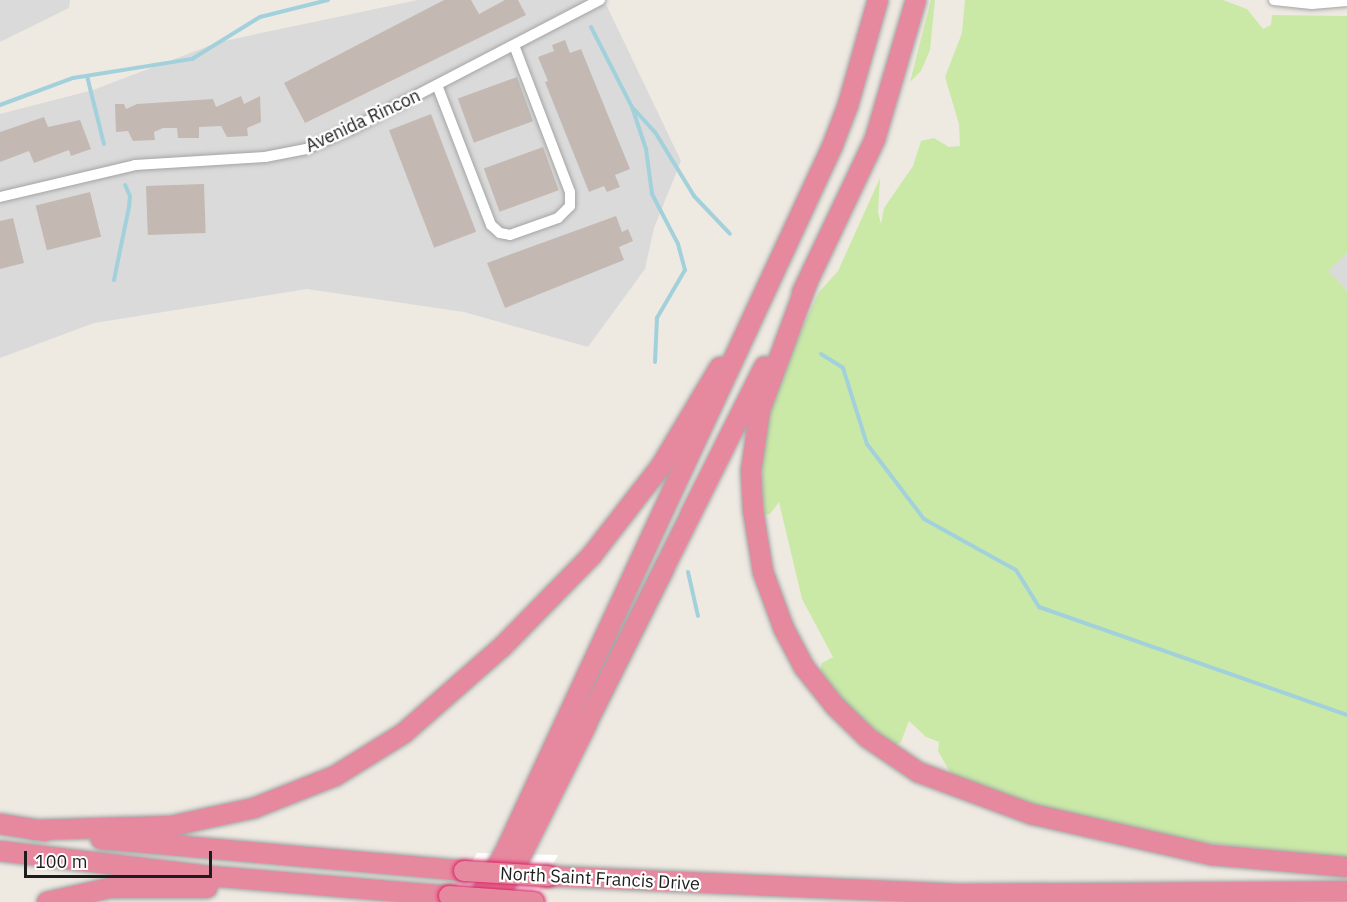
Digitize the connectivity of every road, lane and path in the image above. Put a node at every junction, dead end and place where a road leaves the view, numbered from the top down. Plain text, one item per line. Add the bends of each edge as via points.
1 (600, 0) edge
2 (878, 0) edge
3 (916, 0) edge
4 (1274, 0) edge
5 (1347, 1) edge
6 (514, 45) junction
7 (438, 85) junction
8 (0, 197) edge
9 (807, 284) junction
10 (764, 292) junction
11 (0, 824) edge
12 (34, 830) junction
13 (0, 852) edge
14 (1347, 867) edge
15 (300, 884) junction
16 (1347, 891) edge
17 (47, 902) edge
18 (477, 902) edge
19 (495, 902) edge
20 (534, 902) edge
21 (542, 902) edge

1 - 6 street, Avenida Rincon
2 - 10 highway via 848,105
3 - 9 highway via 875,139
4 - 5 street via 1312,4
6 - 7 street, Avenida Rincon
6 - 7 street via 570,192 570,206 558,218 510,234 500,233 491,225
7 - 8 street, Avenida Rincon via 335,138 292,153 129,166
9 - 14 highway via 759,410 751,471 753,510 763,572 780,621 804,668 835,706 868,738 918,772 1030,814 1212,855
9 - 19 highway
10 - 12 highway via 661,466 614,529 535,616 404,733 335,776 255,808 171,826
10 - 18 highway via 515,830
11 - 12 highway, North Saint Francis Drive
12 - 16 highway, North Saint Francis Drive, bridge via 215,851 548,876 959,894
13 - 15 highway, North Saint Francis Drive
15 - 17 highway via 225,889 109,888
15 - 20 highway, North Saint Francis Drive, bridge
20 - 21 highway, North Saint Francis Drive

